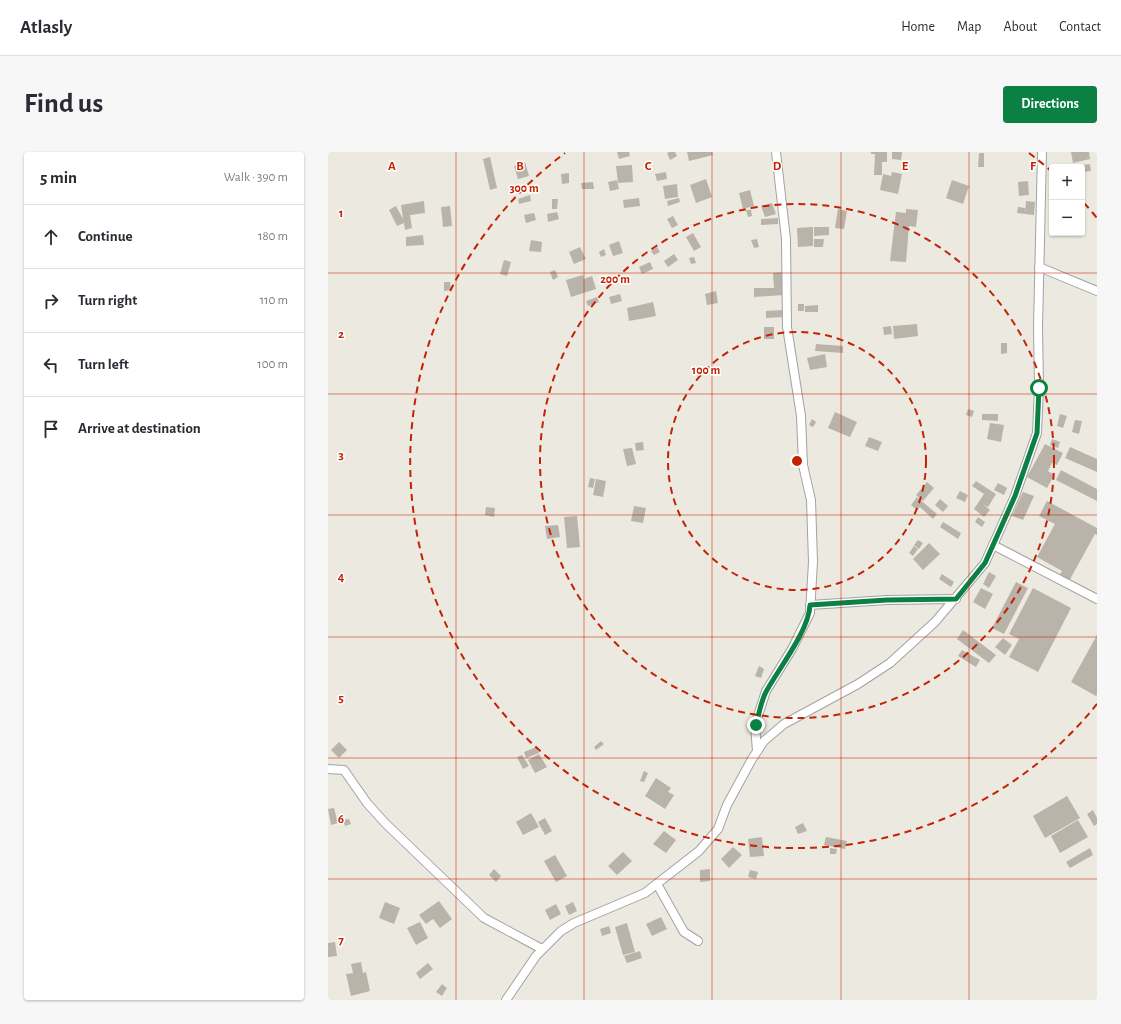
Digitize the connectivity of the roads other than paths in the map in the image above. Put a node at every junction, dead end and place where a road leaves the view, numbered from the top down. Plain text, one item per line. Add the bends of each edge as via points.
1 (776, 152) edge
2 (1042, 152) edge
3 (1039, 267) junction
4 (1097, 291) edge
5 (993, 545) junction
6 (956, 599) junction
7 (1097, 599) edge
8 (810, 605) junction
9 (757, 751) junction
10 (328, 769) edge
11 (656, 884) junction
12 (698, 941) dead end
13 (542, 950) junction
14 (506, 1000) edge

1 - 8 street via 786,239 787,327 801,416 803,465 810,500
2 - 3 street
3 - 4 street
3 - 5 street via 1037,433 1015,496
5 - 6 street via 985,563
5 - 7 street
6 - 8 street
6 - 9 street via 890,663 858,684 784,724
8 - 9 street via 810,613 792,649 766,691 756,725
9 - 11 street via 727,805 718,829 699,851
10 - 13 street via 344,770 385,823 484,918
11 - 12 street via 684,932
11 - 13 street via 631,900 574,923 561,931
13 - 14 street

